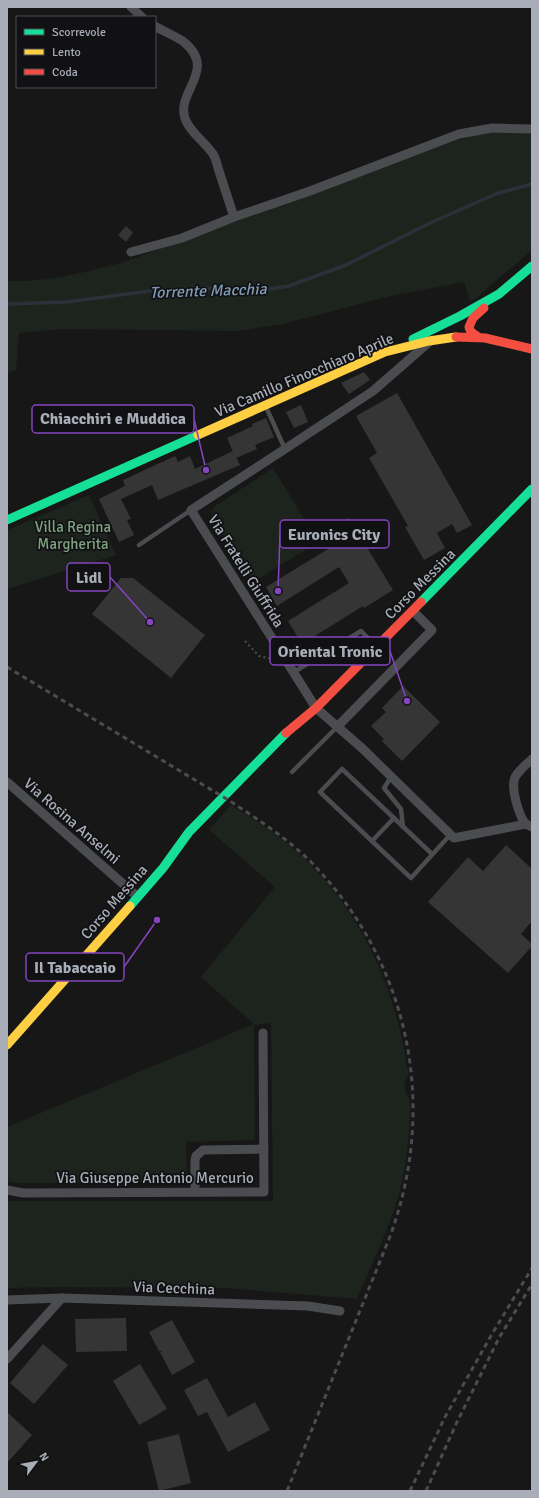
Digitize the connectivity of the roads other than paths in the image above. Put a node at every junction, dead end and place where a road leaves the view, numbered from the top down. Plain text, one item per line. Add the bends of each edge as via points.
1 (131, 7) edge
2 (141, 16) edge
3 (156, 27) edge
4 (532, 129) edge
5 (234, 217) junction
6 (131, 252) dead end
7 (532, 266) edge
8 (499, 294) junction
9 (478, 337) junction
10 (430, 341) junction
11 (532, 349) edge
12 (385, 352) junction
13 (266, 406) junction
14 (285, 449) junction
15 (532, 489) edge
16 (191, 510) junction
17 (7, 520) edge
18 (139, 545) dead end
19 (413, 611) junction
20 (377, 647) junction
21 (294, 672) junction
22 (313, 711) junction
23 (338, 726) junction
24 (532, 759) edge
25 (292, 772) dead end
26 (391, 777) junction
27 (7, 782) edge
28 (394, 818) junction
29 (529, 825) edge
30 (403, 827) junction
31 (450, 835) junction
32 (372, 841) junction
33 (432, 854) junction
34 (138, 897) junction
35 (263, 1033) dead end
36 (7, 1045) edge
37 (264, 1149) junction
38 (7, 1190) edge
39 (195, 1192) junction
40 (62, 1298) junction
41 (7, 1300) edge
42 (340, 1311) dead end
43 (7, 1359) edge

1 - 2 street
3 - 5 street via 183,41 198,62 197,73 185,100 185,120 213,154
4 - 5 street via 492,128 459,134 310,192
5 - 6 street via 182,238
7 - 8 main road
8 - 9 main road via 470,322 471,332
8 - 12 main road
9 - 10 main road, Via Camillo Finocchiaro Aprile
9 - 11 main road, Via Camillo Finocchiaro Aprile
10 - 12 main road, Via Camillo Finocchiaro Aprile
10 - 14 street via 372,391
12 - 13 main road, Via Camillo Finocchiaro Aprile
13 - 14 lane
13 - 17 main road, Via Camillo Finocchiaro Aprile
14 - 16 street
15 - 19 main road, Corso Messina
16 - 18 lane
16 - 21 street, Via Fratelli Giuffrida
19 - 20 main road, Corso Messina
19 - 23 street via 432,630
20 - 21 lane via 361,631
20 - 22 main road, Corso Messina
21 - 22 street, Via Fratelli Giuffrida
22 - 23 street, Via Fratelli Giuffrida
22 - 34 main road, Corso Messina via 290,729 222,797
23 - 25 lane
23 - 26 street, Via Fratelli Giuffrida
24 - 29 street via 514,780 514,792 519,809
26 - 30 lane via 384,788 401,810
26 - 31 street, Via Fratelli Giuffrida
27 - 34 street, Via Rosina Anselmi
28 - 30 lane
28 - 32 lane
28 - 32 lane via 342,769 320,792
29 - 31 street via 454,838
30 - 33 lane
31 - 33 lane
32 - 33 lane via 411,878
34 - 36 main road, Corso Messina
35 - 37 street, Via Giuseppe Antonio Mercurio
37 - 39 street via 203,1150 194,1161
37 - 39 street, Via Giuseppe Antonio Mercurio via 264,1192
38 - 39 street, Via Giuseppe Antonio Mercurio via 23,1193
40 - 41 street, Via Cecchina
40 - 42 street, Via Cecchina via 308,1306
40 - 43 street

